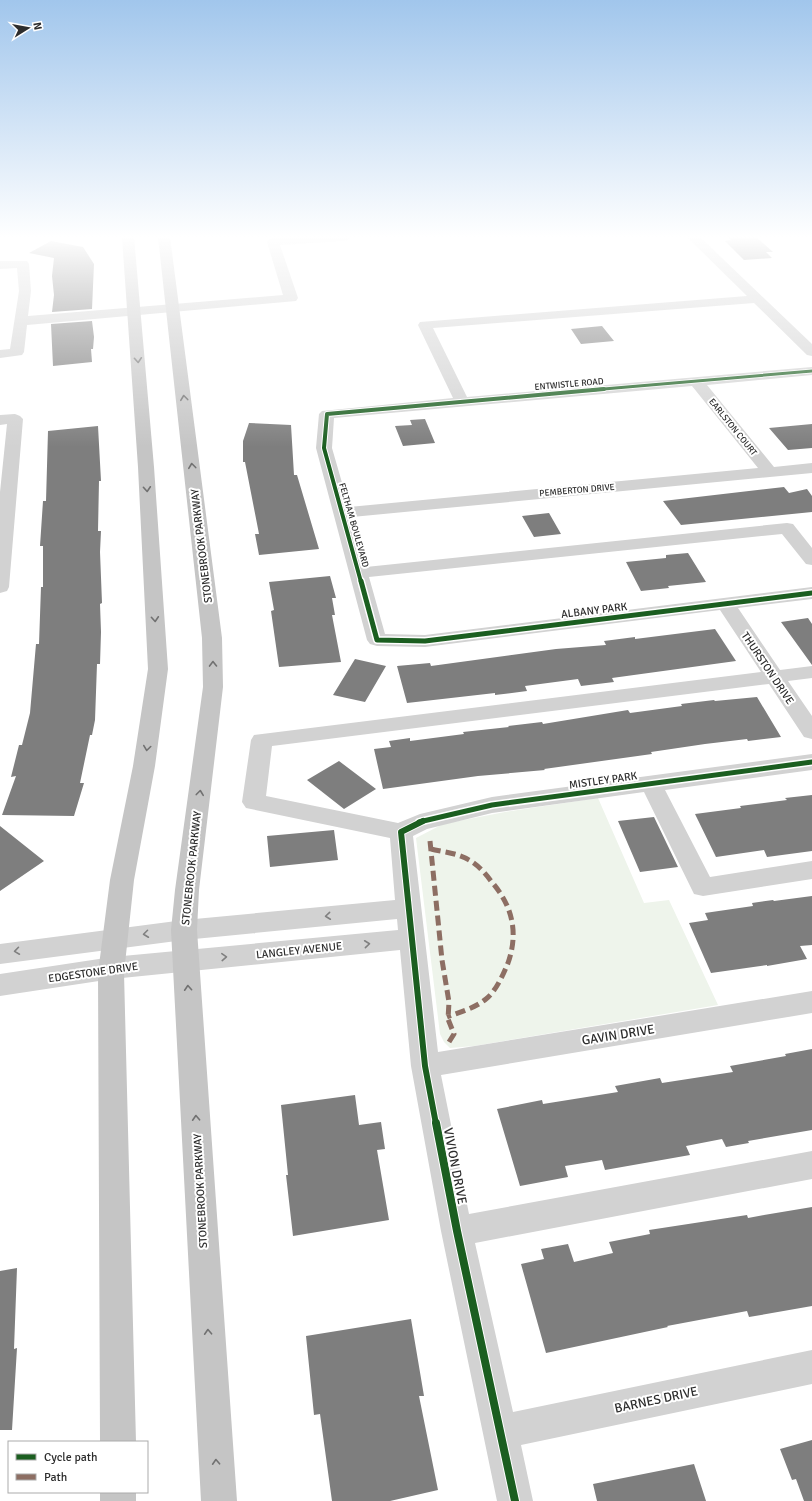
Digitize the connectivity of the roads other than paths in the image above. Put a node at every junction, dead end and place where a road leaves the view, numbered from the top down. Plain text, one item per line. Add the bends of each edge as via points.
1 (23, 307) edge
2 (134, 307) edge
3 (166, 307) edge
4 (173, 307) edge
5 (658, 307) edge
6 (765, 307) edge
7 (134, 312) junction
8 (22, 321) junction
9 (812, 352) edge
10 (2, 354) edge
11 (812, 371) edge
12 (696, 381) junction
13 (462, 402) junction
14 (327, 414) joint
15 (8, 420) edge
16 (812, 468) edge
17 (770, 472) junction
18 (342, 513) junction
19 (812, 560) edge
20 (359, 573) junction
21 (0, 587) edge
22 (812, 593) edge
23 (724, 603) junction
24 (377, 640) joint
25 (812, 672) edge
26 (774, 677) junction
27 (812, 732) edge
28 (812, 762) edge
29 (651, 784) junction
30 (401, 832) junction
31 (812, 870) edge
32 (409, 908) junction
33 (115, 938) junction
34 (412, 939) junction
35 (185, 945) junction
36 (0, 954) edge
37 (112, 968) junction
38 (0, 985) edge
39 (812, 1002) edge
40 (425, 1066) junction
41 (812, 1165) edge
42 (457, 1231) junction
43 (812, 1367) edge
44 (500, 1432) junction
45 (118, 1441) edge
46 (218, 1501) edge
47 (515, 1501) edge

1 - 8 street
2 - 7 main road
3 - 7 street
35 -> 4 main road, STONEBROOK PARKWAY via 187,890 214,687 212,638
5 - 13 street via 425,326
6 - 9 street
7 - 8 street
7 -> 33 main road via 158,669 144,766 122,880
8 - 10 street via 17,352
11 - 12 street, ENTWISTLE ROAD
12 - 13 street, ENTWISTLE ROAD
12 - 17 street, EARLSTON COURT
13 - 14 street, ENTWISTLE ROAD
14 - 18 street, FELTHAM BOULEVARD via 324,448
15 - 21 street
16 - 17 street, PEMBERTON DRIVE
17 - 18 street, PEMBERTON DRIVE
18 - 20 street, FELTHAM BOULEVARD
19 - 20 street via 787,528
20 - 24 street, FELTHAM BOULEVARD
22 - 23 street, ALBANY PARK
23 - 24 street, ALBANY PARK via 425,641
23 - 26 street, THURSTON DRIVE
25 - 26 street
26 - 27 street, THURSTON DRIVE
26 - 30 street via 262,740 254,802
28 - 29 street, MISTLEY PARK
29 - 30 street, MISTLEY PARK via 492,806 420,822
29 - 31 street via 703,887
30 - 32 street, VIVION DRIVE
32 - 34 street, VIVION DRIVE
32 -> 35 street
35 -> 33 street
33 -> 36 street
33 - 37 main road
35 -> 34 street, LANGLEY AVENUE
34 - 40 street, VIVION DRIVE
35 - 37 street, EDGESTONE DRIVE
46 -> 35 main road, STONEBROOK PARKWAY
37 - 38 street, EDGESTONE DRIVE
37 - 45 main road
39 - 40 street, GAVIN DRIVE
40 - 42 street, VIVION DRIVE
41 - 42 street
42 - 44 street, VIVION DRIVE
43 - 44 street, BARNES DRIVE
44 - 47 street, VIVION DRIVE

